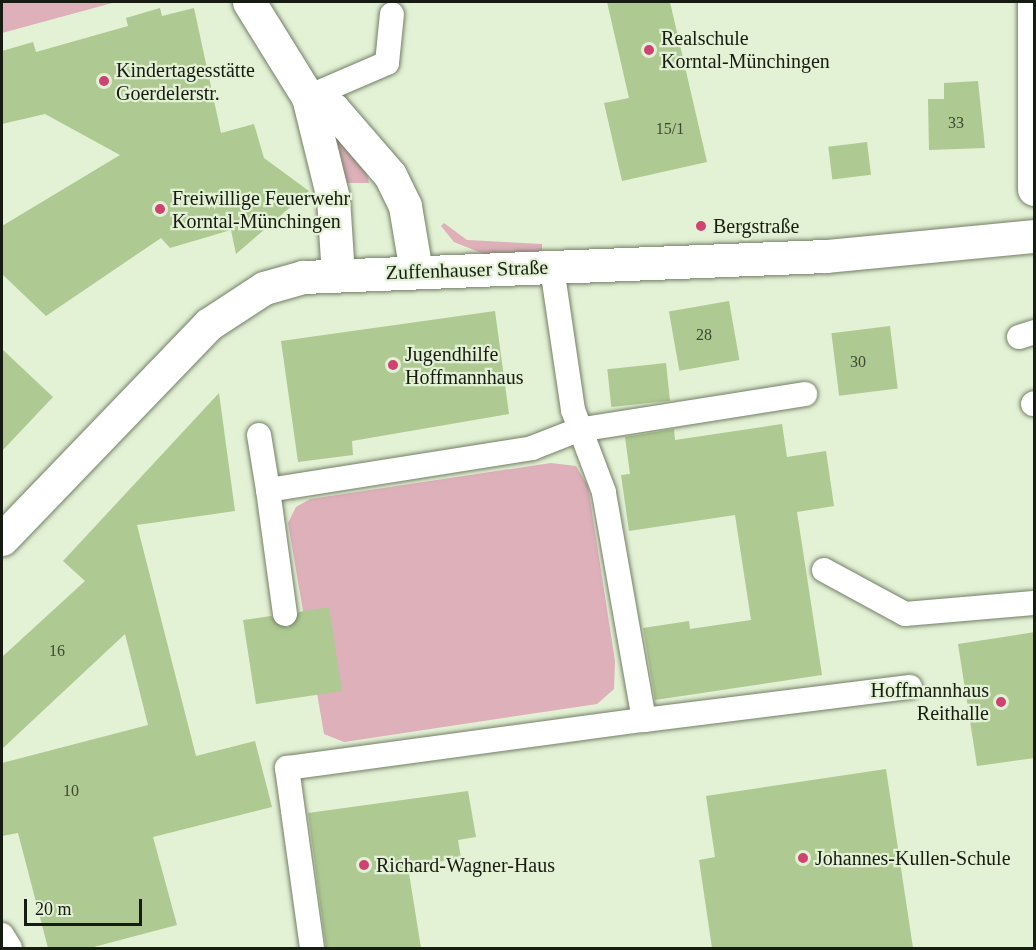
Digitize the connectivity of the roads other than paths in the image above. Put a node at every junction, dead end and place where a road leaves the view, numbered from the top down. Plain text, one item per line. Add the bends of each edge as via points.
1 (249, 2) edge
2 (1034, 2) edge
3 (392, 14) dead end
4 (308, 97) junction
5 (1035, 189) edge
6 (1035, 236) edge
7 (552, 267) junction
8 (416, 272) junction
9 (338, 275) junction
10 (805, 394) dead end
11 (578, 430) junction
12 (259, 435) dead end
13 (268, 490) junction
14 (2, 539) edge
15 (824, 570) dead end
16 (1035, 603) edge
17 (285, 614) dead end
18 (910, 687) dead end
19 (644, 720) junction
20 (2, 935) edge
21 (10, 948) edge
22 (312, 948) edge

1 - 4 street
2 - 5 street
3 - 4 lane via 387,63
4 - 8 street via 333,109 390,176 405,206
4 - 9 street via 333,198
6 - 7 street, Zuffenhauser Straße via 826,256
7 - 8 street, Zuffenhauser Straße
7 - 11 lane
8 - 9 street, Zuffenhauser Straße
9 - 14 street, Zuffenhauser Straße via 284,282 232,305
10 - 11 lane
11 - 13 lane via 532,448
11 - 19 lane via 604,492
12 - 13 lane
13 - 17 lane
15 - 16 lane via 904,614
18 - 19 lane
19 - 22 lane via 287,768
20 - 21 lane

